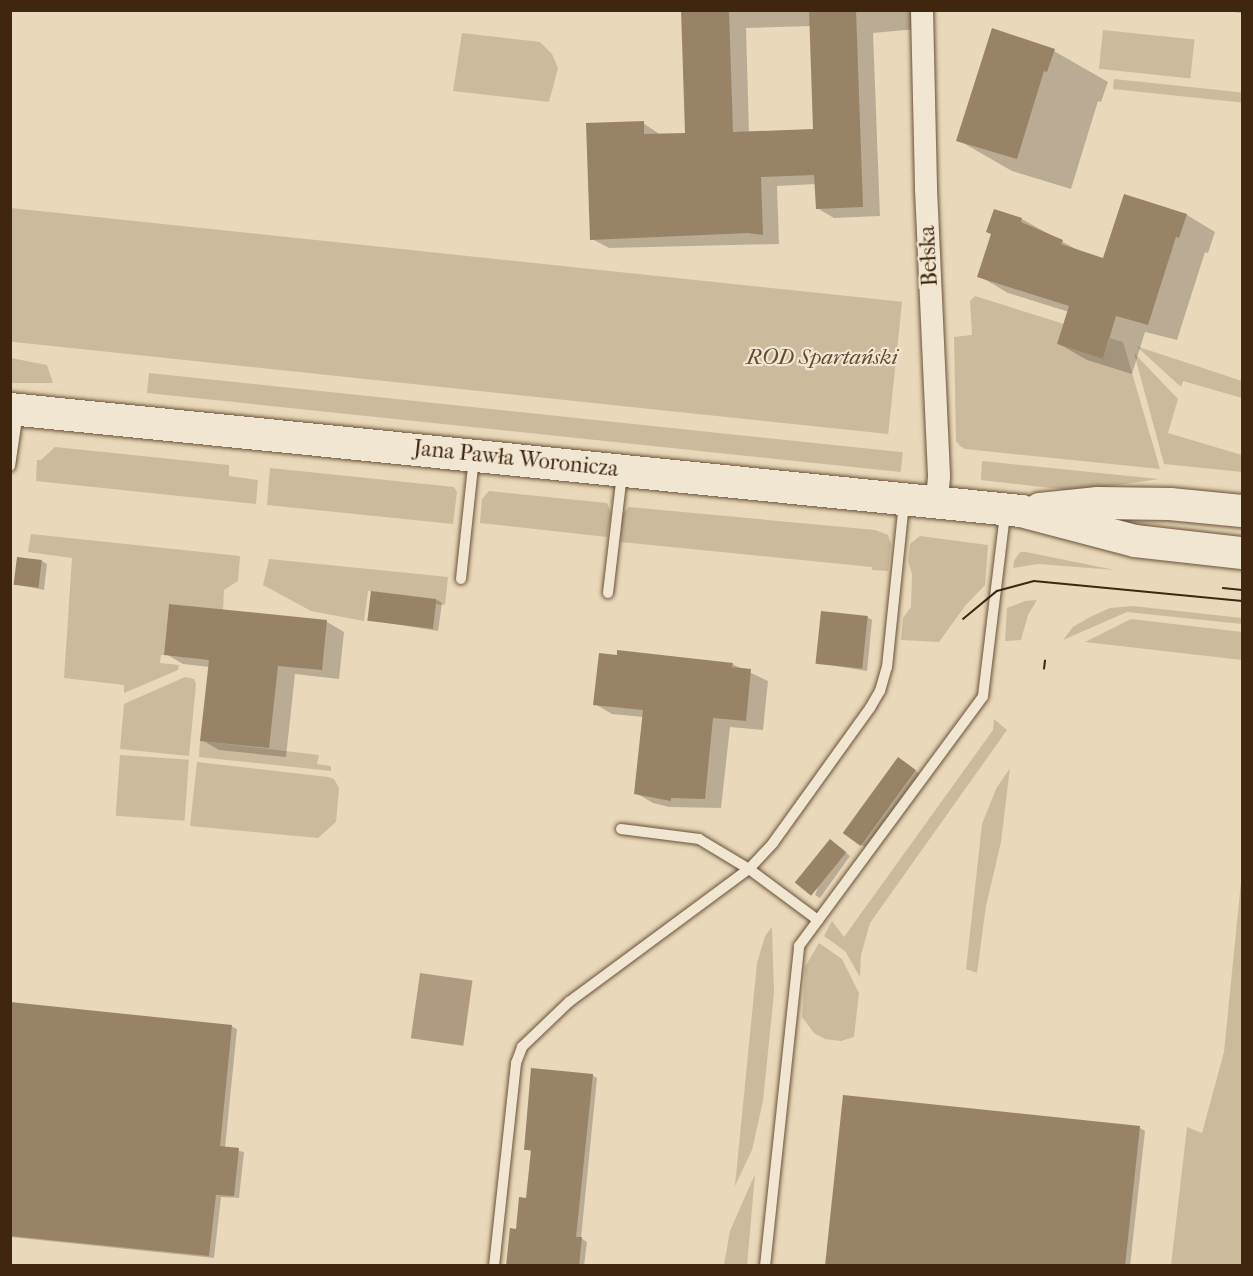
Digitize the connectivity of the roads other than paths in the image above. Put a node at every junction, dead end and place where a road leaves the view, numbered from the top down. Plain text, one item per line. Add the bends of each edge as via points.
1 (922, 10) edge
2 (14, 409) edge
3 (474, 455) junction
4 (10, 466) edge
5 (622, 470) junction
6 (904, 499) junction
7 (937, 502) junction
8 (1013, 510) junction
9 (1242, 511) edge
10 (1242, 553) edge
11 (461, 579) dead end
12 (608, 593) dead end
13 (621, 829) dead end
14 (749, 868) junction
15 (818, 920) junction
16 (494, 1266) edge
17 (765, 1266) edge

1 - 7 street, Bełska
2 - 3 street, Jana Pawła Woronicza
2 - 4 lane
3 - 5 street, Jana Pawła Woronicza
3 - 11 lane
5 - 6 street, Jana Pawła Woronicza
5 - 12 lane
6 - 7 street, Jana Pawła Woronicza
6 - 14 lane via 887,667 880,691 773,843
7 - 8 street, Jana Pawła Woronicza
8 - 9 street, Jana Pawła Woronicza via 1098,503
8 - 10 street, Jana Pawła Woronicza via 1126,539
8 - 15 lane via 983,696
13 - 14 lane via 699,839
14 - 15 lane
14 - 16 lane via 569,1002 522,1047 516,1063
15 - 17 lane via 799,946

